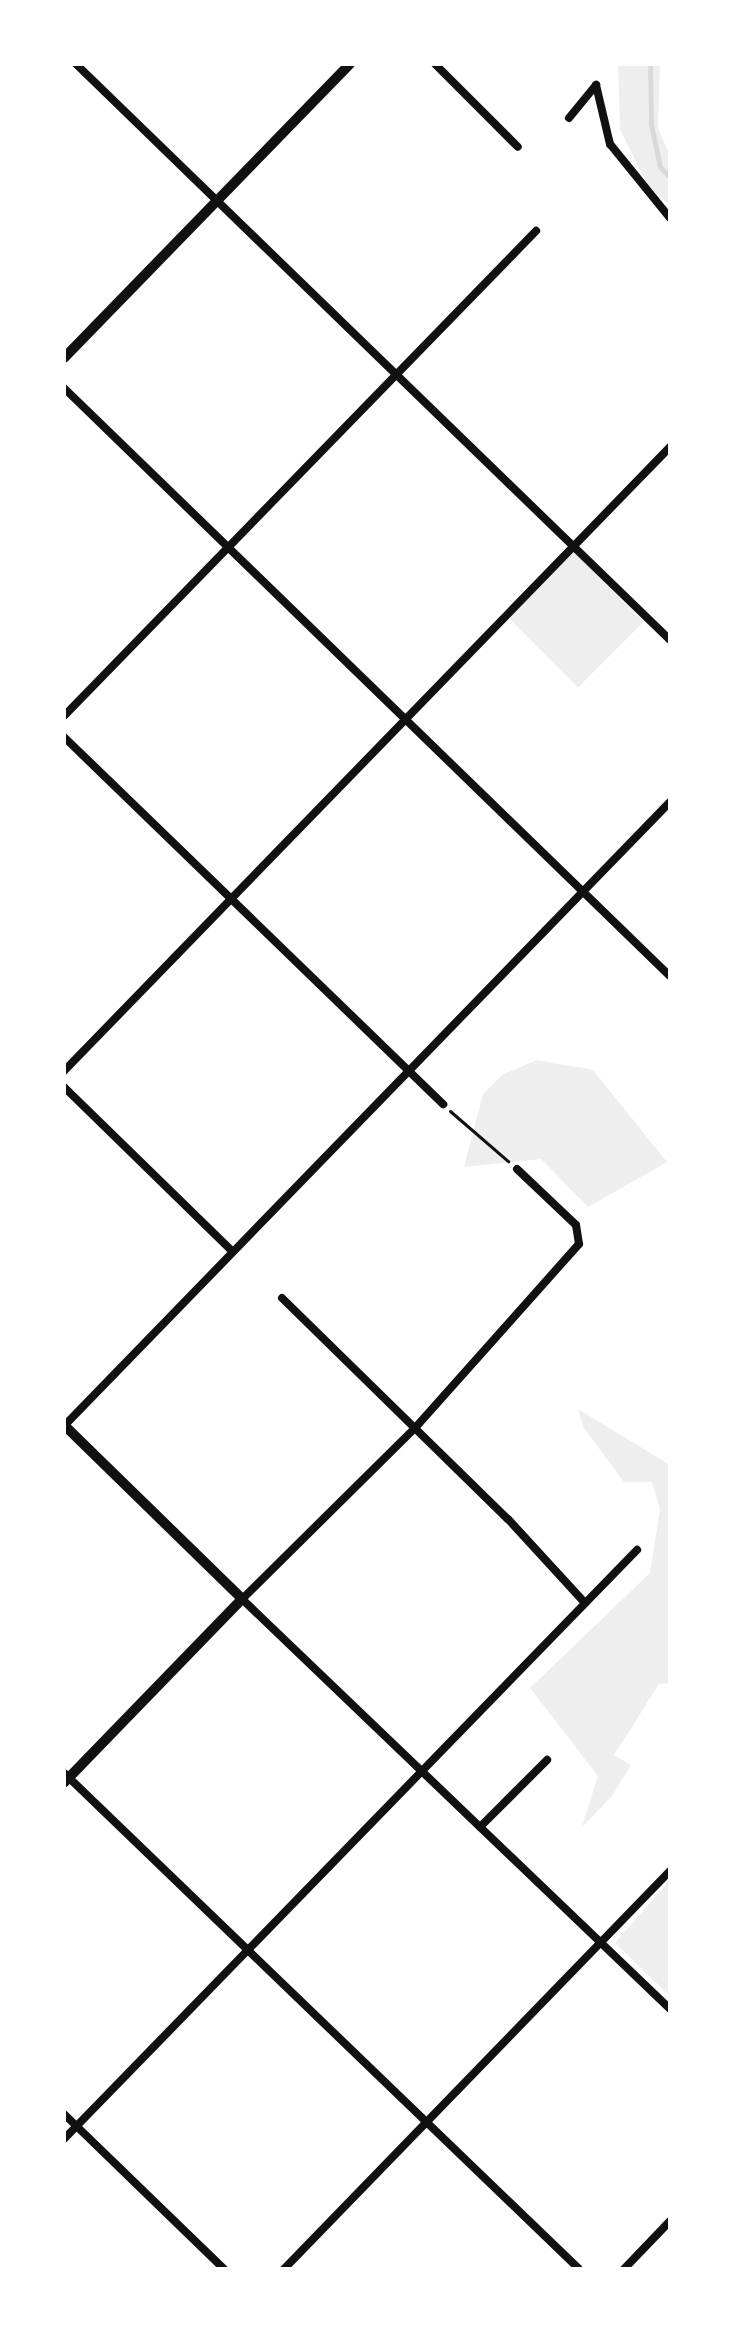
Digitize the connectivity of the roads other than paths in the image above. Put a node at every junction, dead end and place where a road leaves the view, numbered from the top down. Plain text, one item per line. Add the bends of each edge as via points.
1 (76, 64) edge
2 (350, 64) edge
3 (435, 64) edge
4 (569, 118) dead end
5 (518, 147) dead end
6 (217, 201) junction
7 (670, 218) edge
8 (536, 231) dead end
9 (64, 358) edge
10 (396, 374) junction
11 (64, 388) edge
12 (670, 447) edge
13 (228, 547) junction
14 (573, 547) junction
15 (670, 640) edge
16 (64, 716) edge
17 (405, 719) junction
18 (64, 737) edge
19 (670, 802) edge
20 (583, 892) junction
21 (231, 899) junction
22 (670, 976) edge
23 (406, 1069) junction
24 (64, 1071) edge
25 (64, 1087) edge
26 (443, 1104) road end
27 (517, 1169) road end
28 (233, 1252) junction
29 (282, 1298) dead end
30 (64, 1426) edge
31 (416, 1427) junction
32 (637, 1550) dead end
33 (242, 1599) junction
34 (584, 1602) junction
35 (547, 1760) dead end
36 (420, 1771) junction
37 (66, 1778) edge
38 (480, 1827) junction
39 (670, 1871) edge
40 (601, 1941) junction
41 (249, 1948) junction
42 (670, 2009) edge
43 (64, 2114) edge
44 (426, 2120) junction
45 (77, 2127) junction
46 (64, 2139) edge
47 (670, 2221) edge
48 (224, 2269) edge
49 (284, 2269) edge
50 (579, 2269) edge
51 (624, 2269) edge

1 - 6 street
2 - 6 street
3 - 5 street
4 - 7 street via 596,85 610,144
6 - 9 street
6 - 10 street
8 - 10 street
10 - 13 street
10 - 14 street
11 - 13 street
12 - 14 street
13 - 16 street
13 - 17 street
14 - 15 street
14 - 17 street
17 - 20 street
17 - 21 street
18 - 21 street
19 - 20 street
20 - 22 street
20 - 23 street
21 - 23 street
21 - 24 street
23 - 26 street
23 - 28 street
25 - 28 street
27 - 31 street via 581,1236
28 - 30 street
29 - 31 street
30 - 33 street
31 - 33 street
31 - 34 street
32 - 34 street
33 - 36 street
33 - 37 street
34 - 36 street
35 - 38 street
36 - 38 street
36 - 41 street
37 - 41 street
38 - 40 street
39 - 40 street
40 - 42 street
40 - 44 street
41 - 44 street
41 - 45 street
43 - 45 street
44 - 49 street
44 - 50 street
45 - 46 street
45 - 48 street
47 - 51 street

